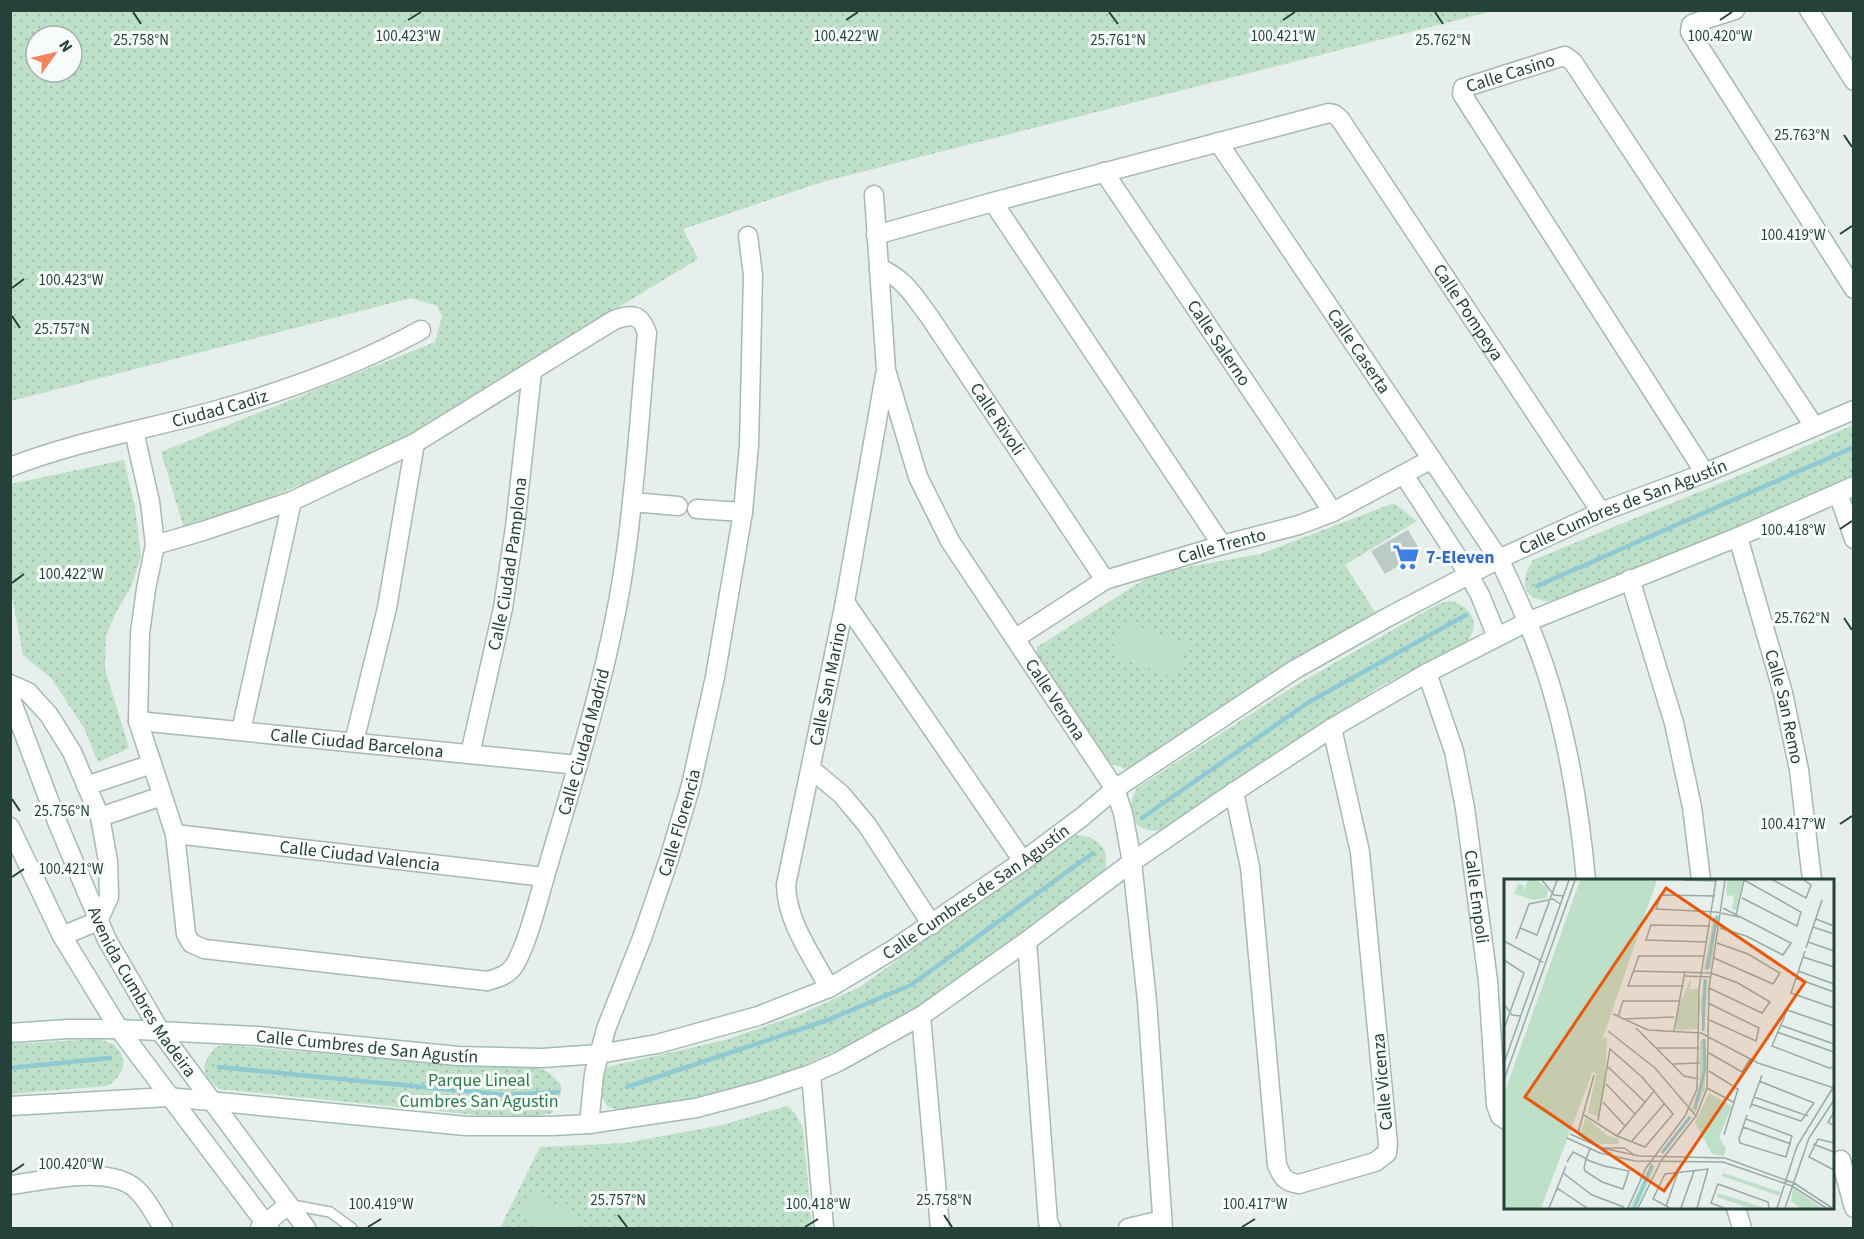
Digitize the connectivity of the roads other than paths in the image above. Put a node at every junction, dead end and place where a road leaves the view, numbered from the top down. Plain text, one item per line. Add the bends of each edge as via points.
1 (1735, 10) edge
2 (1809, 10) edge
3 (1854, 81) edge
4 (1218, 142) junction
5 (1104, 172) junction
6 (874, 195) dead end
7 (993, 202) junction
8 (876, 235) junction
9 (748, 236) dead end
10 (879, 268) junction
11 (1854, 289) edge
12 (421, 330) dead end
13 (886, 370) junction
14 (532, 372) junction
15 (1854, 410) edge
16 (1814, 426) junction
17 (134, 431) junction
18 (415, 443) junction
19 (1432, 459) junction
20 (10, 467) edge
21 (1705, 473) junction
22 (1404, 475) junction
23 (1846, 490) edge
24 (292, 501) junction
25 (632, 502) junction
26 (678, 506) dead end
27 (697, 508) dead end
28 (743, 512) junction
29 (1333, 512) junction
30 (1601, 513) junction
31 (1738, 537) junction
32 (1854, 539) edge
33 (155, 545) junction
34 (1222, 545) junction
35 (1499, 559) junction
36 (1469, 575) junction
37 (1630, 579) junction
38 (1105, 580) junction
39 (845, 602) junction
40 (1527, 622) junction
41 (1497, 637) junction
42 (1016, 638) junction
43 (1427, 673) junction
44 (10, 684) edge
45 (10, 697) edge
46 (138, 721) junction
47 (1332, 728) junction
48 (241, 731) junction
49 (354, 742) junction
50 (470, 754) junction
51 (152, 764) junction
52 (578, 765) junction
53 (811, 769) junction
54 (86, 786) junction
55 (1115, 789) junction
56 (1234, 792) junction
57 (162, 796) junction
58 (100, 818) junction
59 (10, 827) edge
60 (175, 834) junction
61 (1023, 861) junction
62 (1132, 862) junction
63 (544, 878) junction
64 (1586, 879) edge
65 (1701, 879) edge
66 (1812, 879) edge
67 (98, 921) junction
68 (932, 925) junction
69 (62, 936) junction
70 (1027, 941) junction
71 (829, 988) junction
72 (921, 1016) junction
73 (118, 1029) junction
74 (160, 1032) junction
75 (10, 1033) edge
76 (599, 1054) junction
77 (811, 1074) junction
78 (168, 1097) junction
79 (210, 1100) junction
80 (10, 1106) edge
81 (1504, 1119) edge
82 (589, 1124) junction
83 (1842, 1160) edge
84 (10, 1185) edge
85 (288, 1205) junction
86 (1854, 1208) edge
87 (1736, 1209) edge
88 (1162, 1224) edge
89 (265, 1227) edge
90 (163, 1228) edge
91 (305, 1228) edge
92 (352, 1228) edge
93 (824, 1228) edge
94 (940, 1228) edge
95 (1051, 1228) edge
96 (1128, 1228) edge
97 (1742, 1228) edge

1 - 11 street via 1695,23 1690,32
2 - 3 street
4 - 5 street
4 - 19 street, Calle Caserta
4 - 30 street, Calle Pompeya via 1329,113 1340,119
5 - 7 street
5 - 29 street, Calle Salerno
6 - 8 street, Calle Verona
7 - 8 street
7 - 34 street
8 - 10 street, Calle Verona
9 - 28 street, Calle Florencia via 753,274 749,445
10 - 13 street, Calle Verona
10 - 38 street, Calle Rivoli via 905,284 929,316
12 - 17 street, Ciudad Cadiz via 365,358 287,386
13 - 39 street, Calle San Marino
13 - 42 street, Calle Verona via 918,477 950,541
14 - 18 street, Calle Ciudad Madrid
14 - 25 street, Calle Ciudad Madrid via 614,320 627,316 643,322 647,333
14 - 50 street, Calle Ciudad Pamplona via 503,608
15 - 16 street, Calle Cumbres de San Agustín
16 - 21 street, Calle Cumbres de San Agustín
16 - 21 street, Calle Casino via 1573,62 1565,56 1463,88 1462,94
17 - 20 street, Ciudad Cadiz via 54,451
17 - 33 street, Calle Ciudad Madrid
18 - 24 street, Calle Ciudad Madrid
18 - 49 street via 387,608
19 - 22 street, Calle Trento
19 - 35 street, Calle Caserta
21 - 30 street, Calle Cumbres de San Agustín
22 - 29 street, Calle Trento
22 - 36 street
23 - 31 street
23 - 32 street
24 - 33 street, Calle Ciudad Madrid
24 - 48 street
25 - 26 street
25 - 52 street, Calle Ciudad Madrid via 609,642
27 - 28 street
28 - 76 street, Calle Florencia via 692,784
29 - 34 street, Calle Trento
30 - 35 street, Calle Cumbres de San Agustín
31 - 37 street
31 - 66 street, Calle San Remo via 1785,704 1799,770
33 - 46 street, Calle Ciudad Madrid via 141,633
34 - 38 street, Calle Trento
35 - 36 street, Calle Cumbres de San Agustín
35 - 40 street
36 - 41 street
36 - 55 street, Calle Cumbres de San Agustín via 1294,670
37 - 40 street
37 - 65 street via 1674,723 1692,807
38 - 42 street, Calle Trento
39 - 53 street, Calle San Marino
39 - 61 street
40 - 41 street
40 - 64 street via 1551,686 1569,757
41 - 43 street
42 - 55 street, Calle Verona
43 - 47 street
43 - 81 street, Calle Empoli via 1454,751 1465,808 1488,981 1496,1105
44 - 54 street via 28,692 49,715 72,752
45 - 67 street, Avenida Cumbres Madeira
46 - 48 street, Calle Ciudad Barcelona
46 - 51 street, Calle Ciudad Madrid
47 - 56 street
47 - 56 street, Calle Vicenza via 1360,852 1388,1144 1387,1153 1375,1162 1299,1184 1288,1183 1277,1165 1250,867
48 - 49 street, Calle Ciudad Barcelona
49 - 50 street, Calle Ciudad Barcelona
50 - 52 street, Calle Ciudad Barcelona
51 - 54 street
51 - 57 street, Calle Ciudad Madrid
52 - 63 street, Calle Ciudad Madrid
53 - 68 street via 842,795 867,825
53 - 71 street, Calle San Marino via 790,860 787,903
54 - 58 street
55 - 61 street, Calle Cumbres de San Agustín
55 - 62 street, Calle Verona
56 - 62 street
57 - 58 street
57 - 60 street, Calle Ciudad Madrid
58 - 67 street via 110,897
59 - 69 street, Avenida Cumbres Madeira
60 - 63 street, Calle Ciudad Valencia
60 - 63 street, Calle Ciudad Madrid via 186,934 191,943 204,950 487,981 510,972 515,964
61 - 68 street, Calle Cumbres de San Agustín
62 - 70 street
62 - 88 street, Calle Verona via 1150,1036
67 - 69 street
67 - 74 street, Avenida Cumbres Madeira
68 - 71 street, Calle Cumbres de San Agustín
69 - 73 street, Avenida Cumbres Madeira
70 - 72 street
70 - 95 street
71 - 76 street, Calle Cumbres de San Agustín via 759,1016 657,1044
72 - 77 street
72 - 94 street
73 - 74 street, Calle Cumbres de San Agustín
73 - 75 street, Calle Cumbres de San Agustín
73 - 78 street, Avenida Cumbres Madeira
74 - 76 street, Calle Cumbres de San Agustín via 258,1036 458,1056 542,1058
74 - 79 street, Avenida Cumbres Madeira
76 - 82 street, Calle Florencia
77 - 82 street via 696,1108
77 - 93 street
78 - 79 street
78 - 80 street
78 - 89 street, Avenida Cumbres Madeira
79 - 82 street via 466,1126
79 - 85 street, Avenida Cumbres Madeira
83 - 86 street
84 - 90 street via 65,1178 121,1179 138,1190
85 - 89 street
85 - 91 street, Avenida Cumbres Madeira
85 - 92 lane via 330,1212
87 - 97 street
88 - 96 street

